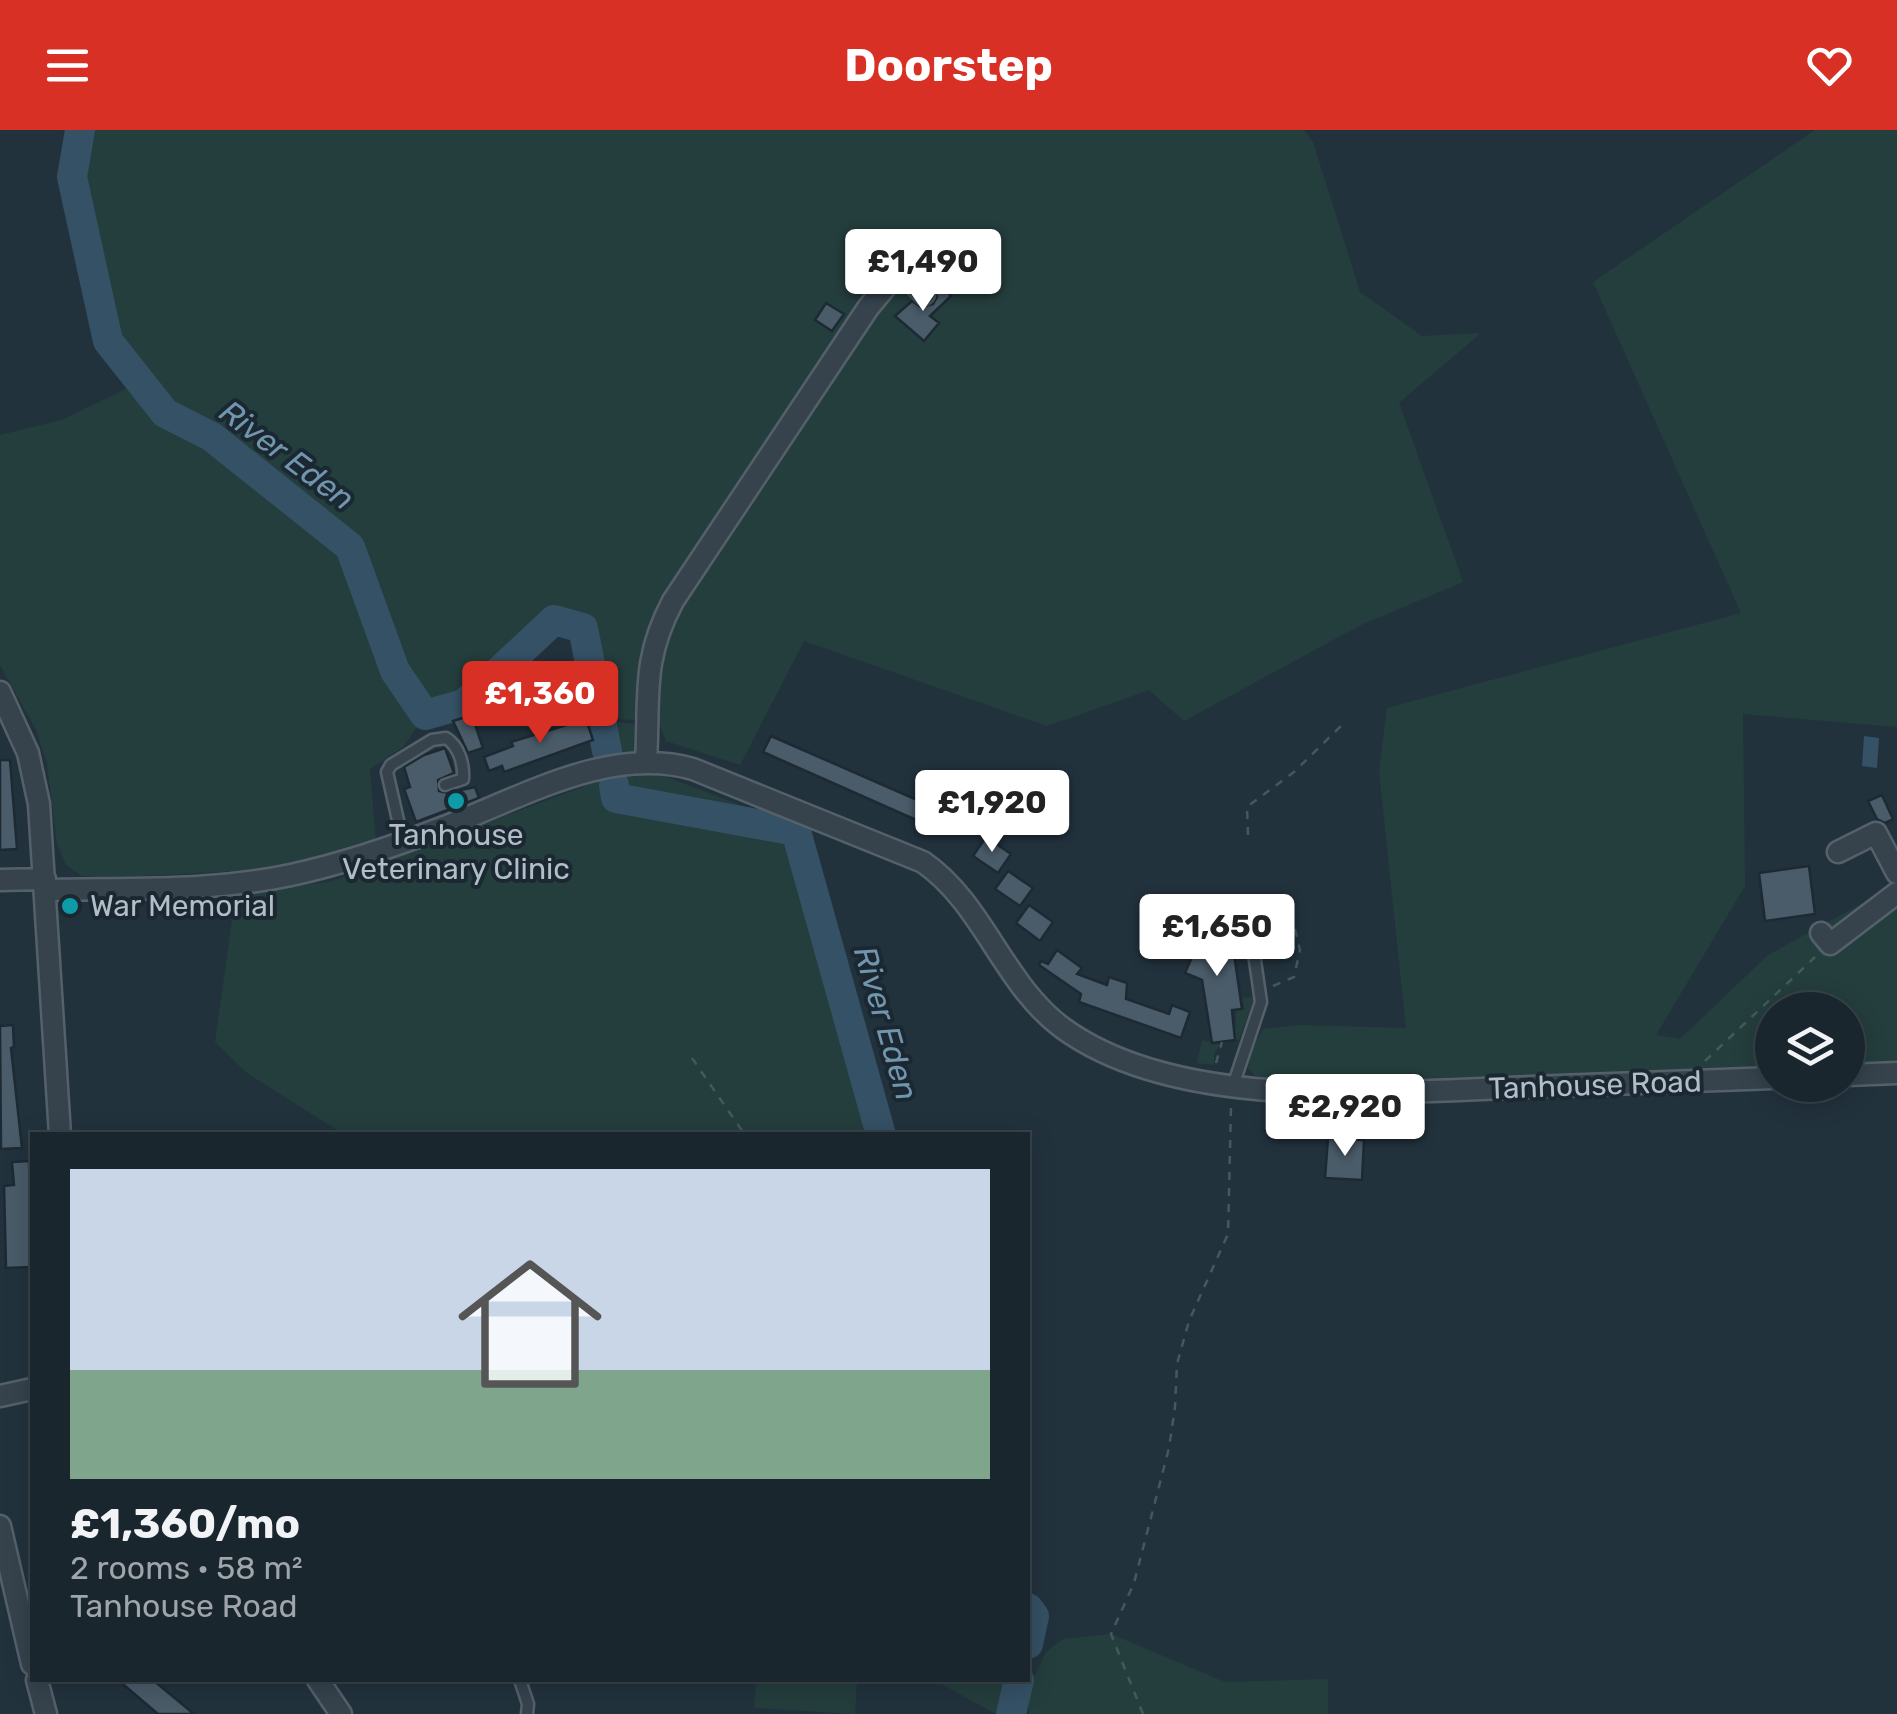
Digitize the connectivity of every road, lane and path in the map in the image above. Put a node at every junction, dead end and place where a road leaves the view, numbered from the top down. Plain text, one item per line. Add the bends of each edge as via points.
1 (924, 294) dead end
2 (0, 692) edge
3 (1343, 724) dead end
4 (646, 761) junction
5 (445, 786) dead end
6 (1248, 835) dead end
7 (404, 842) junction
8 (1838, 852) dead end
9 (1897, 873) edge
10 (0, 880) edge
11 (46, 885) junction
12 (1897, 894) edge
13 (1250, 919) dead end
14 (1295, 929) dead end
15 (1826, 938) joint
16 (1260, 991) junction
17 (1222, 1042) dead end
18 (692, 1058) dead end
19 (1700, 1065) dead end
20 (1897, 1073) edge
21 (1865, 1074) edge
22 (1755, 1079) edge
23 (1234, 1085) junction
24 (60, 1132) edge
25 (742, 1132) edge
26 (30, 1389) edge
27 (0, 1396) edge
28 (0, 1526) edge
29 (30, 1655) edge
30 (38, 1682) edge
31 (319, 1682) edge
32 (521, 1682) edge
33 (48, 1712) edge
34 (341, 1714) edge
35 (526, 1714) edge
36 (1144, 1714) edge

1 - 4 street via 905,263 673,601 649,671
2 - 11 street via 35,774
3 - 6 path via 1247,807
4 - 7 street, Tanhouse Road via 539,788
4 - 23 street, Tanhouse Road via 693,769 923,862 949,884 1041,1011 1066,1030 1148,1068
5 - 7 lane via 464,771 446,738 391,765 387,772
7 - 11 street, Tanhouse Road via 259,880
8 - 9 street via 1876,833
10 - 11 street, Tanhouse Road
11 - 24 street
12 - 15 street
13 - 16 lane
14 - 16 path via 1300,950 1294,978
15 - 19 path
16 - 23 lane via 1260,1011
17 - 23 path via 1215,1069
18 - 25 path
20 - 21 street
22 - 23 street, Tanhouse Road via 1378,1093
23 - 36 path via 1228,1234 1176,1364 1169,1448 1134,1583 1110,1634
26 - 27 street
28 - 29 street
30 - 33 street
31 - 34 street
32 - 35 lane

